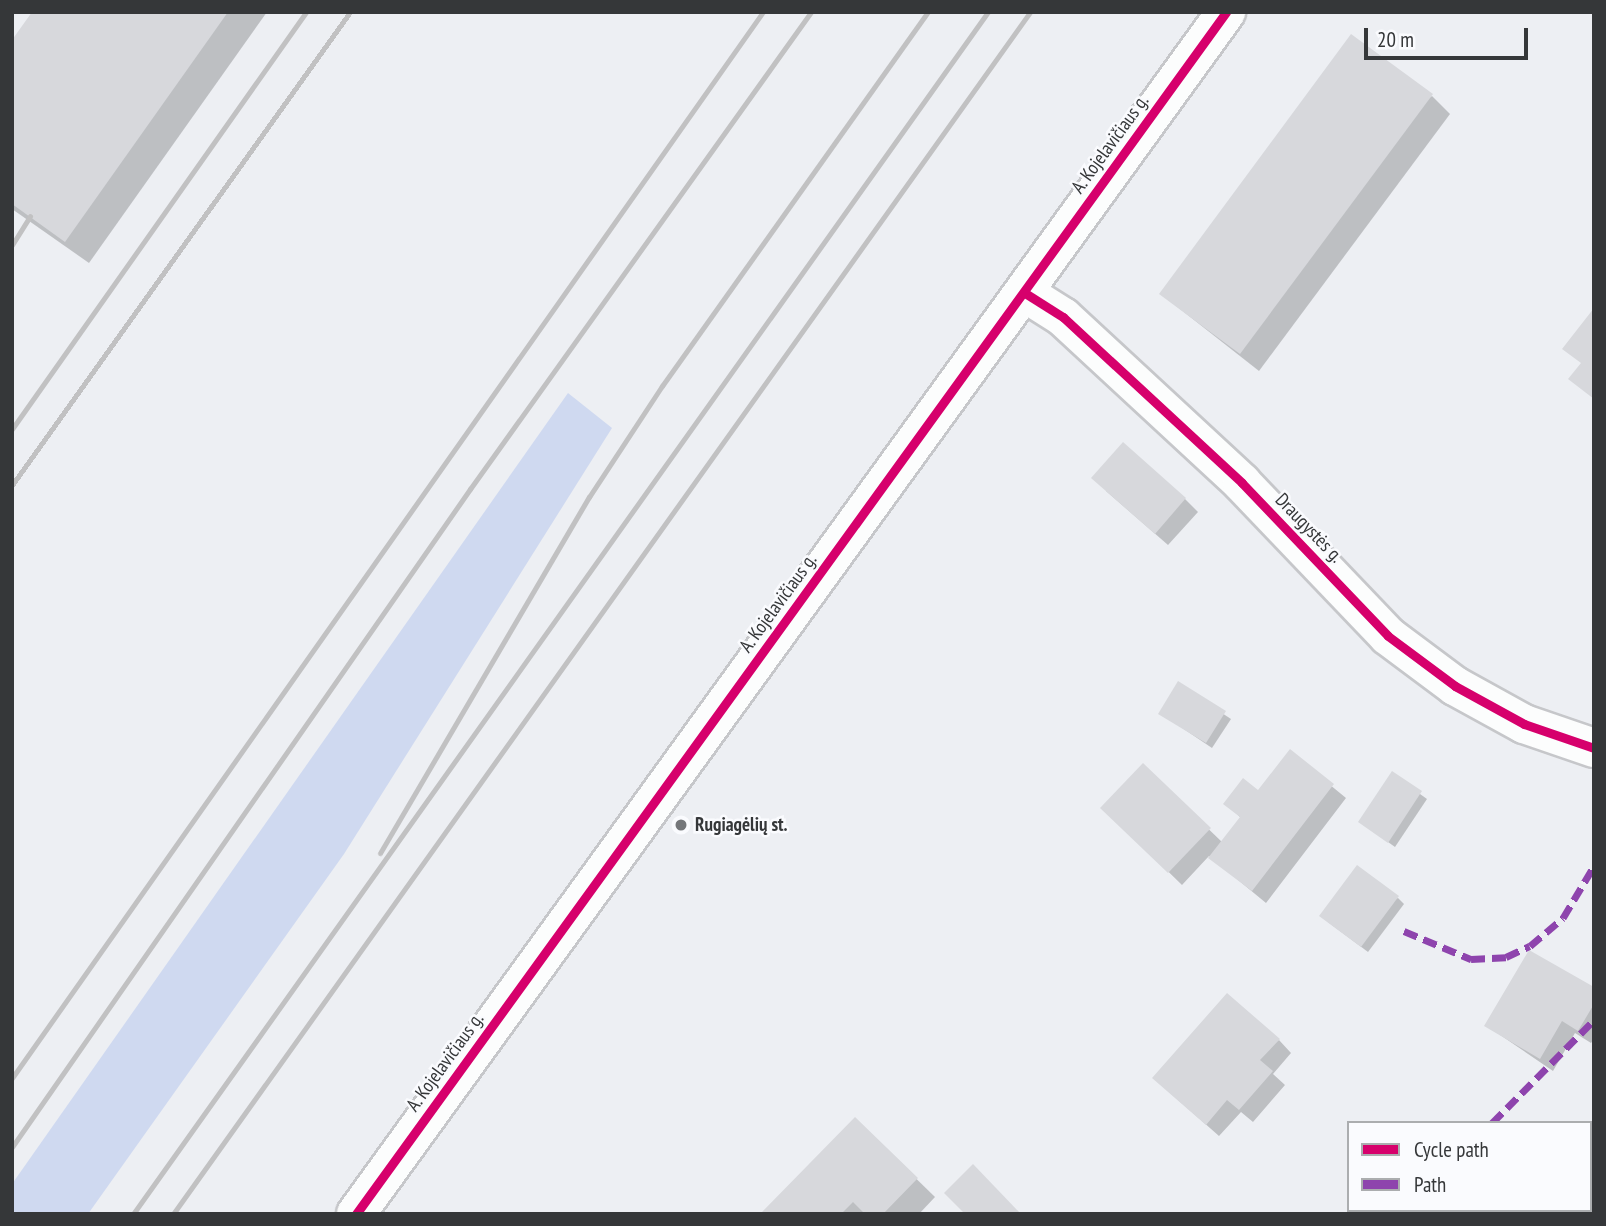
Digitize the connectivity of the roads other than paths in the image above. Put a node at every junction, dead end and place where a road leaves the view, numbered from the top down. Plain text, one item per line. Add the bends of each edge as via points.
1 (1226, 12) edge
2 (1025, 293) junction
3 (1594, 748) edge
4 (368, 1209) edge

1 - 2 street, A. Kojelavičiaus g.
2 - 3 street, Draugystės g. via 1063,317 1242,483 1388,636 1455,686 1524,723
2 - 4 street, A. Kojelavičiaus g.

